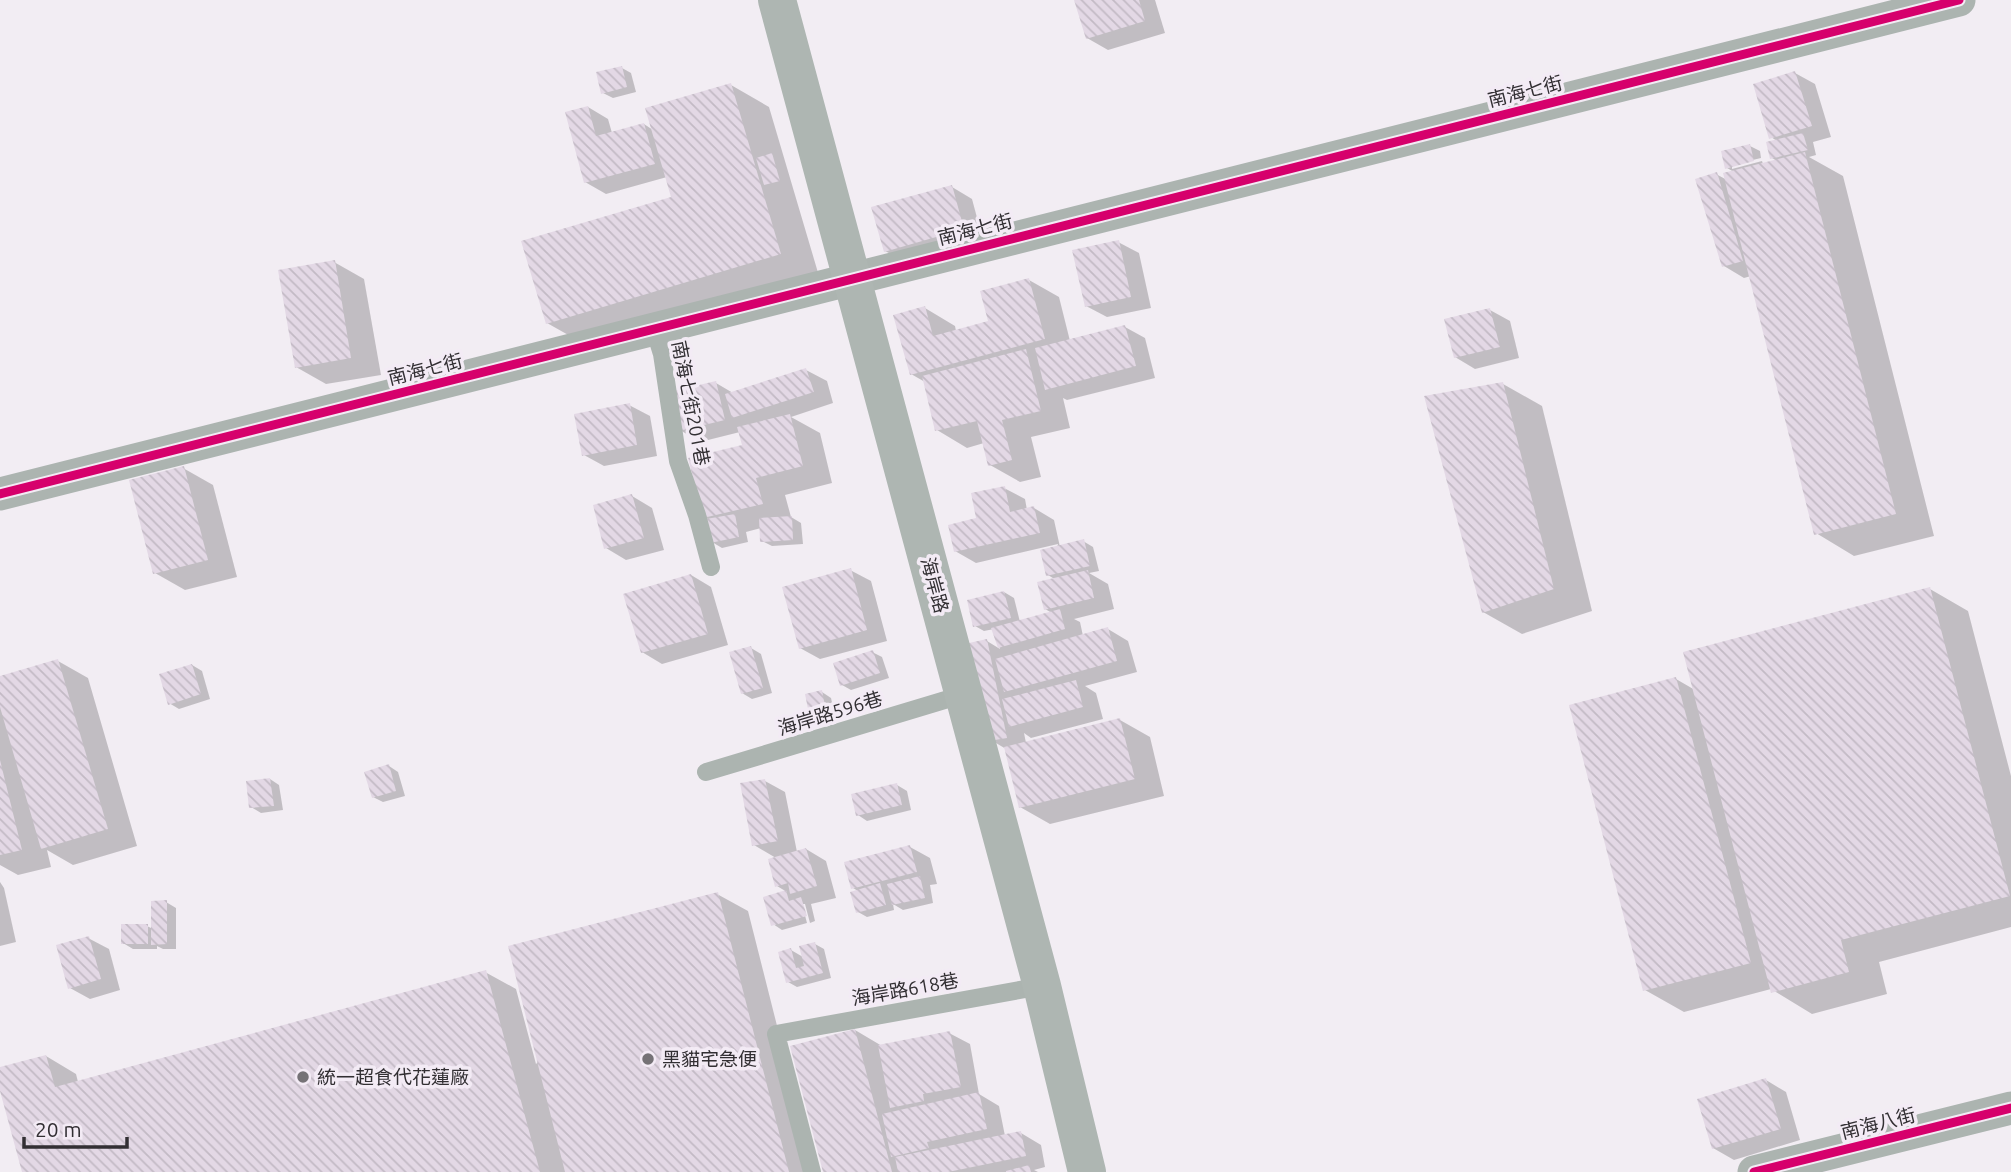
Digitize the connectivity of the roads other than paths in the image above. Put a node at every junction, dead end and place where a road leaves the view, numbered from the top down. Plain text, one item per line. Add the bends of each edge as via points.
1 (777, 0) edge
2 (1959, 0) edge
3 (852, 278) junction
4 (654, 328) junction
5 (0, 494) edge
6 (711, 567) dead end
7 (965, 694) junction
8 (706, 772) dead end
9 (1042, 986) junction
10 (2011, 1108) edge
11 (812, 1172) edge
12 (1087, 1172) edge
13 (1754, 1172) edge

1 - 3 main road, 海岸路
2 - 3 street, 南海七街
3 - 4 street, 南海七街
3 - 7 main road, 海岸路
4 - 5 street, 南海七街
4 - 6 lane, 南海七街201巷 via 678,461
7 - 8 lane, 海岸路596巷
7 - 9 main road, 海岸路
9 - 11 lane, 海岸路618巷 via 776,1034
9 - 12 main road, 海岸路
10 - 13 street, 南海八街

